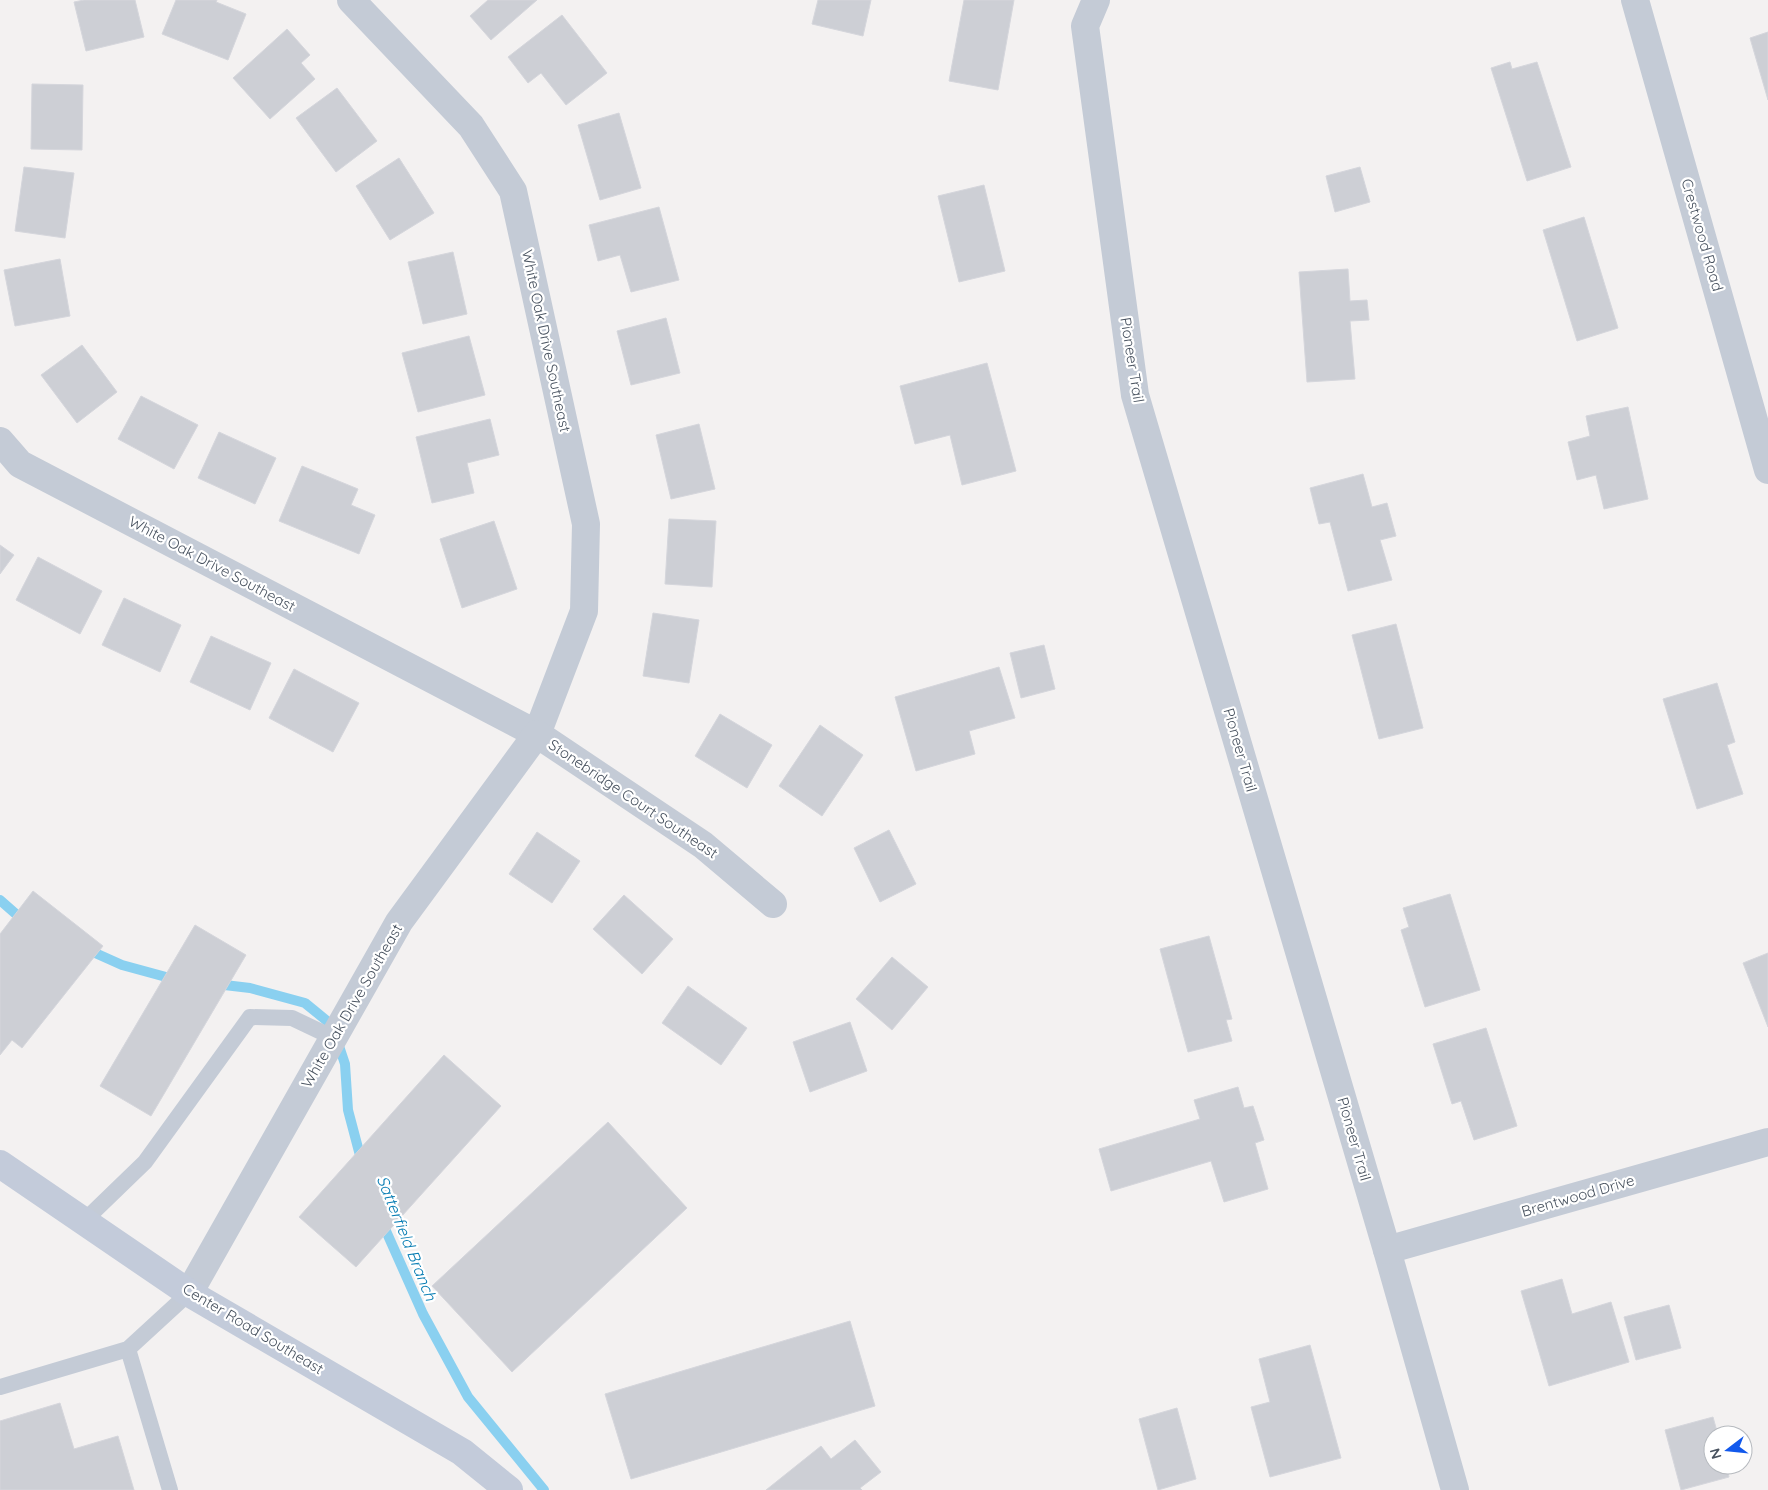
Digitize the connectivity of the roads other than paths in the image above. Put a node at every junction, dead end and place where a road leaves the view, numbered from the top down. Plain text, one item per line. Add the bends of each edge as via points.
1 (351, 0) edge
2 (1096, 0) edge
3 (1636, 0) edge
4 (0, 441) edge
5 (1768, 470) edge
6 (537, 734) junction
7 (773, 904) dead end
8 (334, 1038) junction
9 (1768, 1142) edge
10 (0, 1164) edge
11 (84, 1220) junction
12 (1387, 1250) junction
13 (189, 1293) junction
14 (128, 1349) junction
15 (0, 1388) edge
16 (170, 1490) edge
17 (509, 1490) edge
18 (1455, 1490) edge

1 - 6 street, White Oak Drive Southeast via 471,126 513,191 586,524 584,611
2 - 12 street, Pioneer Trail via 1085,26 1135,394
3 - 5 street, Crestwood Road
4 - 6 street, White Oak Drive Southeast via 20,464
6 - 7 street, Stonebridge Court Southeast via 703,845
6 - 8 street, White Oak Drive Southeast via 399,922
8 - 11 lane via 292,1018 250,1017 145,1162
8 - 13 street, White Oak Drive Southeast
9 - 12 street, Brentwood Drive
10 - 11 street, Center Road Southeast
11 - 13 street, Center Road Southeast
12 - 18 street, Pioneer Trail
13 - 14 lane
13 - 17 street, Center Road Southeast via 462,1452
14 - 15 lane
14 - 16 lane

